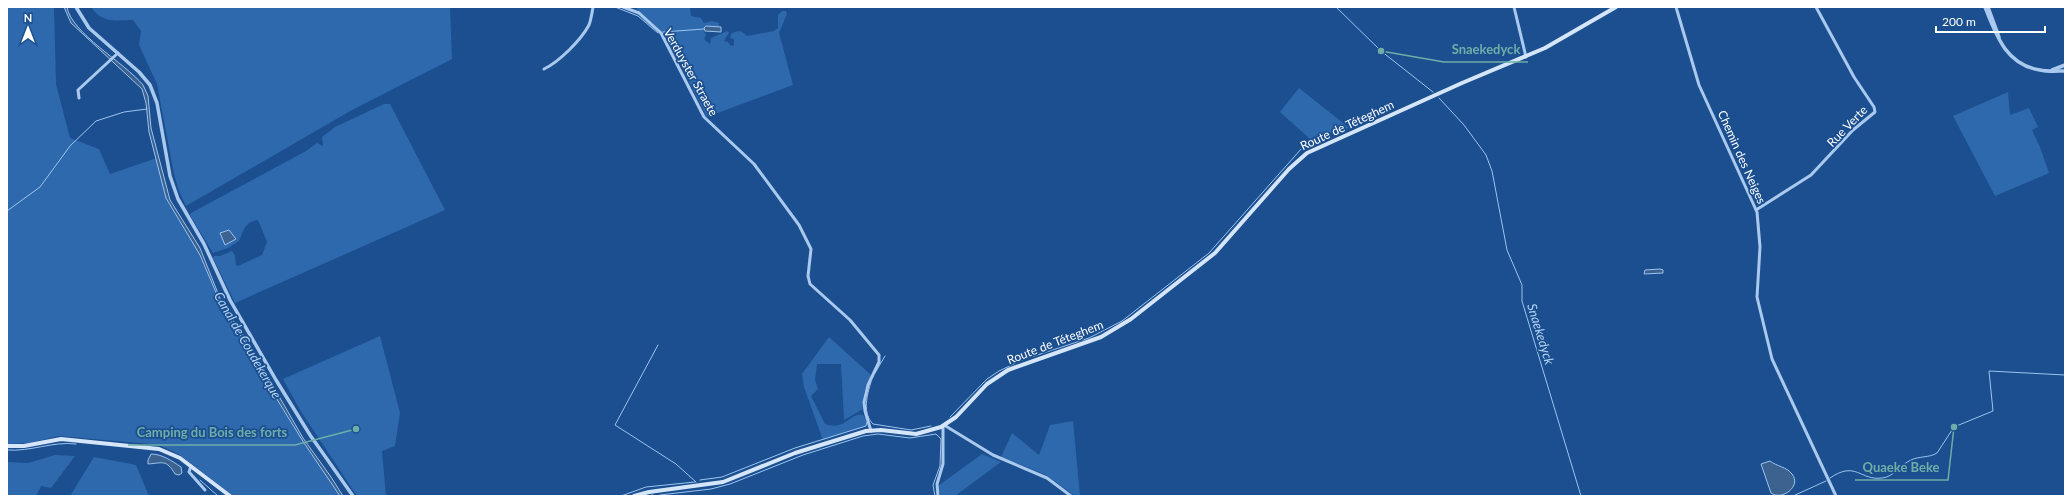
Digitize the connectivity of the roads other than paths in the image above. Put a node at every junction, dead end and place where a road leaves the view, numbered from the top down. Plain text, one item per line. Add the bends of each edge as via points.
1 (76, 7) edge
2 (593, 7) edge
3 (623, 7) edge
4 (1514, 7) edge
5 (1616, 7) edge
6 (1676, 7) edge
7 (1816, 7) edge
8 (1985, 7) edge
9 (1988, 7) edge
10 (2005, 49) junction
11 (116, 55) junction
12 (1526, 57) junction
13 (2065, 68) edge
14 (544, 69) dead end
15 (2045, 71) junction
16 (79, 98) dead end
17 (1756, 210) junction
18 (943, 426) junction
19 (871, 431) junction
20 (7, 446) edge
21 (192, 466) junction
22 (205, 490) dead end
23 (655, 491) junction
24 (230, 496) edge
25 (353, 496) edge
26 (634, 496) edge
27 (657, 496) edge
28 (938, 496) edge
29 (1071, 496) edge
30 (1836, 496) edge

1 - 11 street via 88,28
2 - 14 street via 586,30 564,54
3 - 19 street, Verduyster Straete via 639,13 661,33 704,117 754,164 804,233 811,251 808,276 811,286 850,320 878,353 879,362 868,385 864,402
4 - 12 street
5 - 12 main road, Route de Téteghem
6 - 17 street, Chemin des Neiges via 1699,85
7 - 17 street, Rue Verte via 1875,112 1855,128 1811,175
8 - 10 street
9 - 10 street
10 - 15 street via 2020,63
11 - 16 street via 78,90
11 - 25 street via 140,73 152,91 157,104 174,188 180,204 204,244 225,292 308,432
12 - 18 main road, Route de Téteghem via 1432,96 1302,156 1215,253 1131,319 1101,337 1008,370 987,384
13 - 15 street
13 - 15 street
17 - 30 street, Chemin des Neiges via 1760,247 1757,297 1769,350 1783,387
18 - 19 main road, Route de Téteghem via 916,434
18 - 28 street via 943,464 937,484
18 - 29 street via 993,455 1046,478
19 - 23 main road, Route de Téteghem via 798,452 721,483
20 - 21 main road via 24,446 60,438 146,447 171,453
21 - 22 street via 189,472
21 - 24 main road
23 - 26 main road, Route de Téteghem
23 - 27 street

